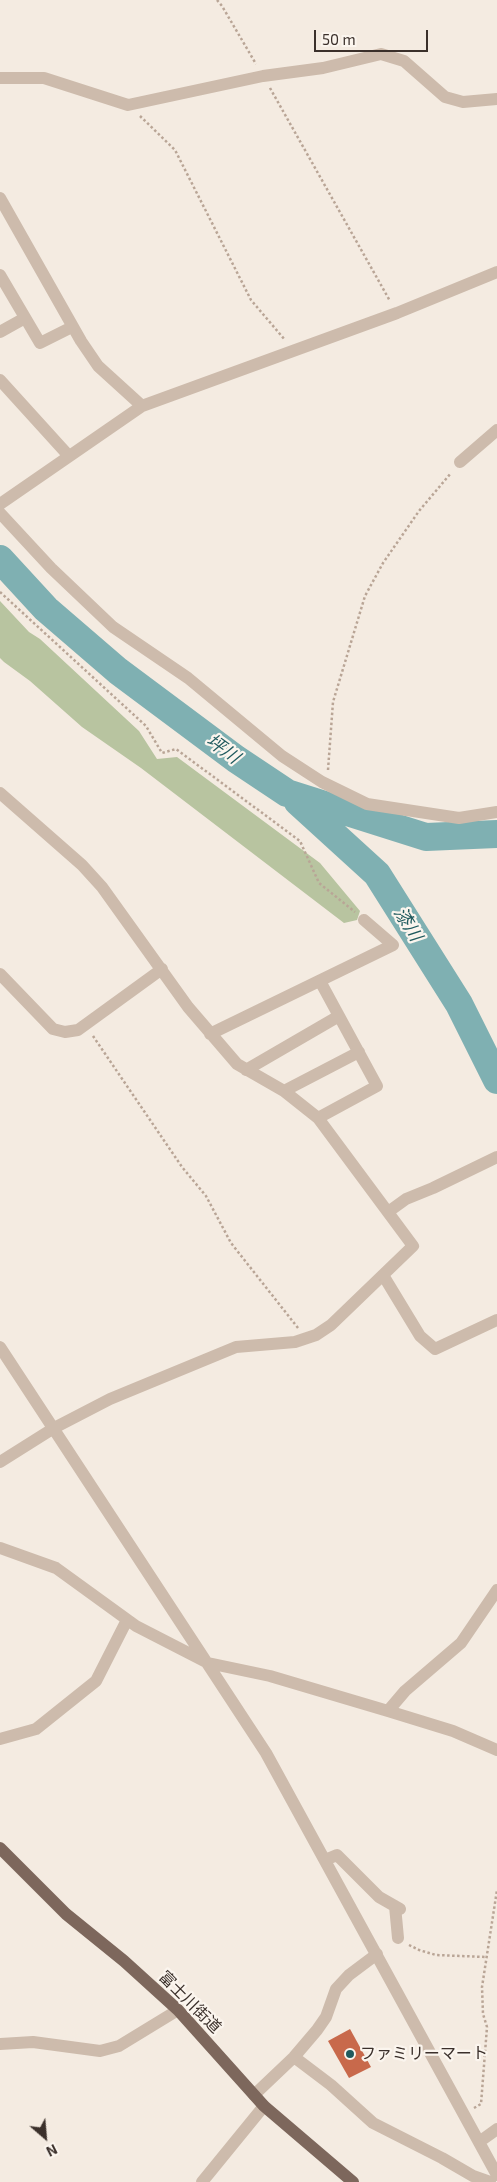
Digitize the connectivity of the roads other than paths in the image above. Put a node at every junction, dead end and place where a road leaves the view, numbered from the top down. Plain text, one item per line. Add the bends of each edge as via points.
1 (0, 78) edge
2 (497, 99) edge
3 (0, 198) edge
4 (497, 272) edge
5 (0, 275) edge
6 (25, 318) junction
7 (72, 327) junction
8 (0, 332) edge
9 (0, 380) edge
10 (142, 406) junction
11 (497, 430) edge
12 (68, 455) junction
13 (460, 462) road end
14 (0, 504) edge
15 (0, 513) edge
16 (0, 793) edge
17 (497, 812) edge
18 (364, 920) road end
19 (162, 969) junction
20 (0, 974) edge
21 (320, 981) junction
22 (340, 1016) junction
23 (210, 1034) junction
24 (359, 1052) junction
25 (246, 1070) junction
26 (284, 1091) junction
27 (318, 1118) junction
28 (497, 1157) edge
29 (388, 1212) junction
30 (383, 1275) junction
31 (497, 1320) edge
32 (0, 1347) edge
33 (54, 1428) junction
34 (0, 1462) edge
35 (0, 1548) edge
36 (497, 1590) edge
37 (128, 1620) junction
38 (208, 1663) junction
39 (388, 1711) junction
40 (0, 1739) edge
41 (497, 1750) edge
42 (0, 1848) edge
43 (325, 1860) junction
44 (398, 1938) road end
45 (377, 1954) junction
46 (178, 2010) junction
47 (0, 2044) edge
48 (294, 2057) junction
49 (254, 2095) junction
50 (264, 2106) junction
51 (497, 2129) edge
52 (480, 2142) junction
53 (497, 2175) edge
54 (202, 2182) edge
55 (353, 2182) edge
56 (490, 2182) edge

1 - 2 street via 44,78 128,105 381,54 404,61 444,97 463,102
3 - 7 street
4 - 10 street via 397,314
5 - 6 street
6 - 7 street via 40,343
6 - 8 street
7 - 10 street via 98,366
9 - 12 street
10 - 12 street
11 - 13 street
12 - 14 street
15 - 17 street via 113,627 188,678 282,756 327,784 367,804 459,818
16 - 19 street via 88,872
18 - 21 street via 392,945
19 - 20 street via 78,1030 65,1032 53,1029
19 - 23 street
21 - 22 street
21 - 23 street
22 - 24 street
22 - 25 street
23 - 25 street
24 - 26 street
24 - 27 street via 377,1086
25 - 26 street
26 - 27 street
27 - 29 street
28 - 29 street via 406,1198
29 - 30 street via 413,1246
30 - 31 street via 420,1336 435,1349
30 - 33 street via 331,1325 306,1338 295,1342 236,1347 110,1399
32 - 33 street
33 - 34 street
33 - 38 street
35 - 37 street via 56,1568
36 - 39 street via 460,1643 405,1691
37 - 38 street
37 - 40 street via 96,1681 36,1729
38 - 39 street via 270,1676
38 - 43 street via 266,1752
39 - 41 street via 453,1731
42 - 46 main road, 富士川街道 via 66,1914
43 - 44 street via 337,1855 361,1882 398,1907
43 - 45 street
45 - 48 street via 349,1974 336,1989 326,2017
45 - 52 street
46 - 47 street via 119,2046 100,2051 34,2042
46 - 49 main road, 富士川街道
48 - 49 street
48 - 56 street via 373,2123 472,2176
49 - 50 main road, 富士川街道
50 - 54 street
50 - 55 main road, 富士川街道
51 - 52 street
52 - 53 street

